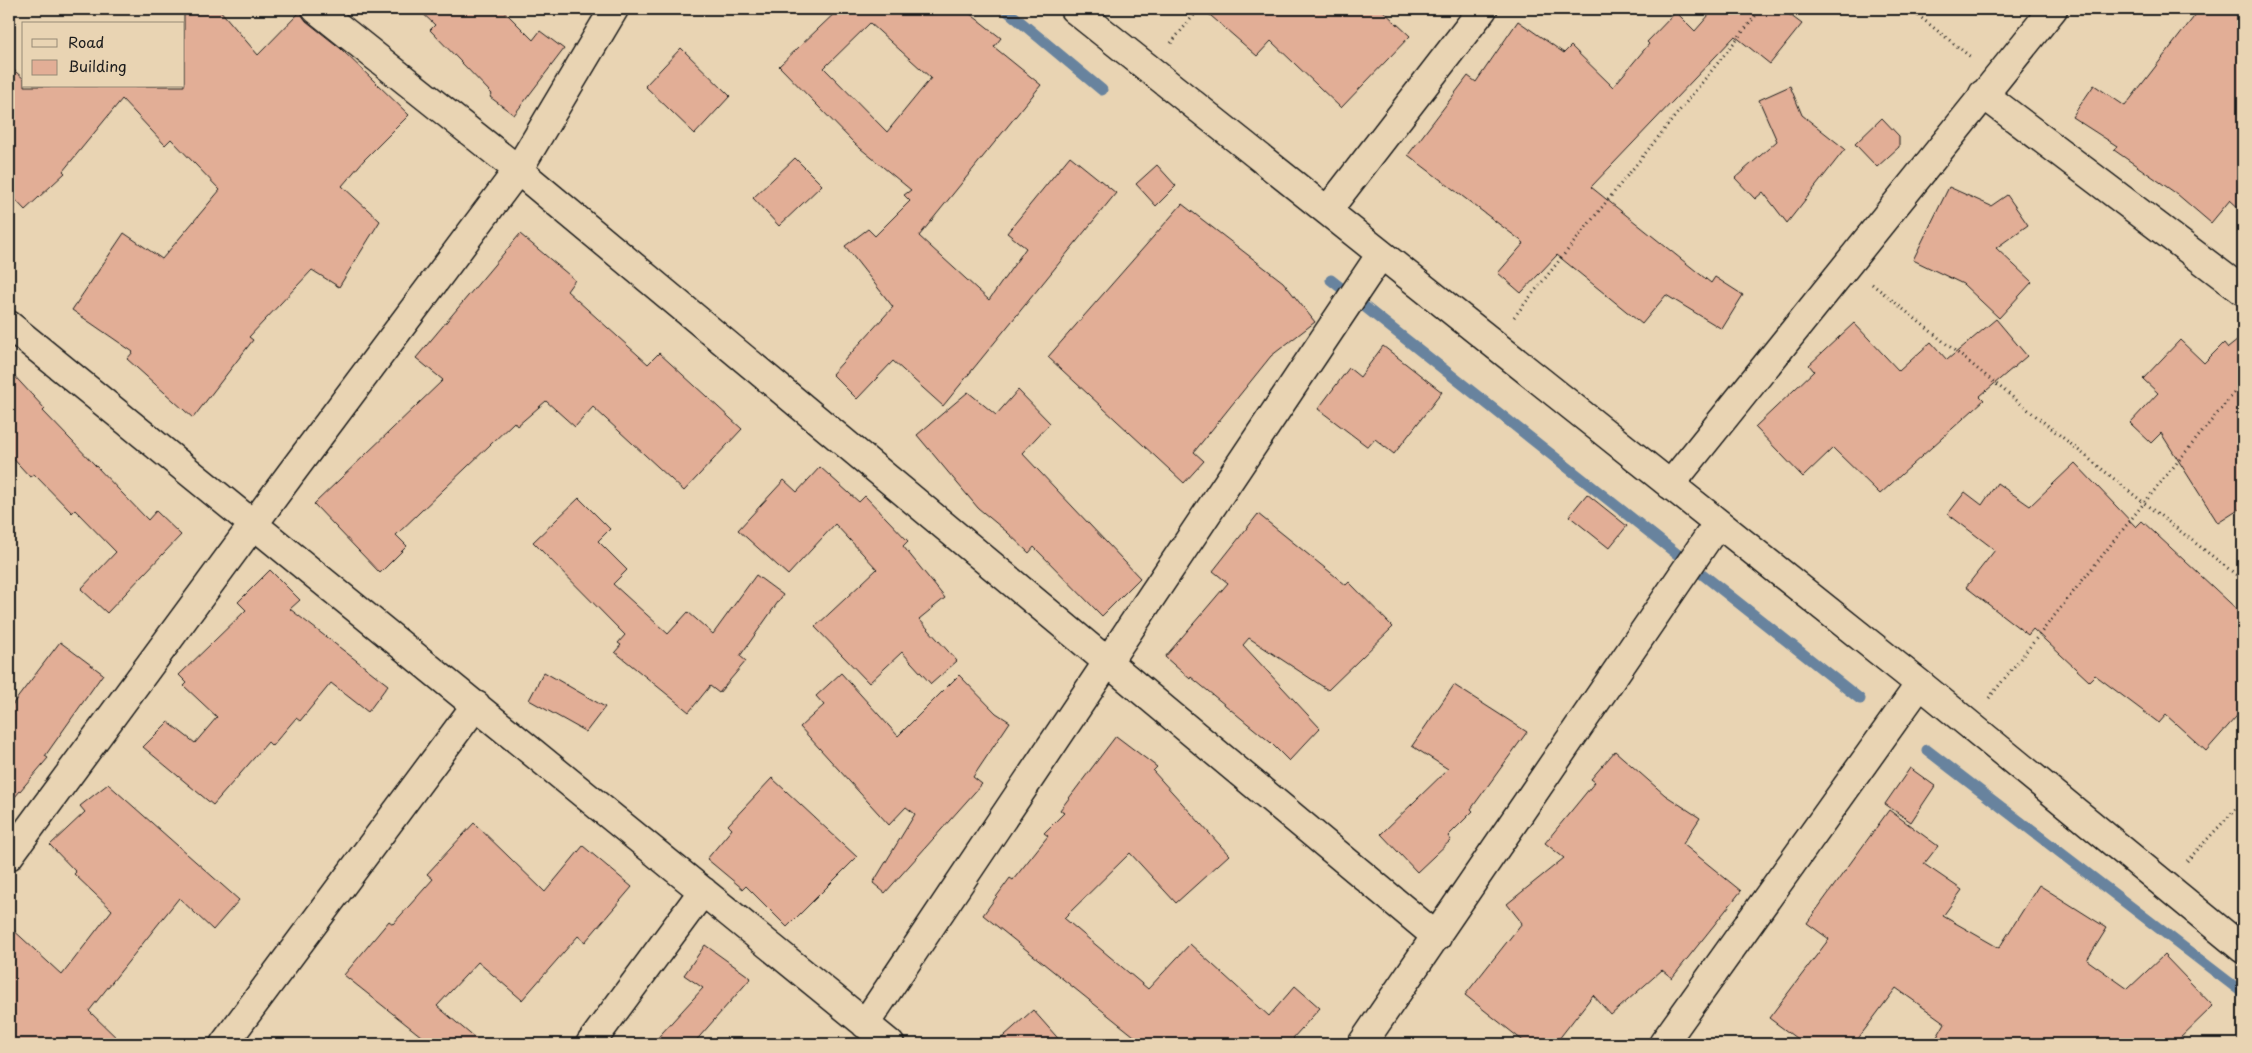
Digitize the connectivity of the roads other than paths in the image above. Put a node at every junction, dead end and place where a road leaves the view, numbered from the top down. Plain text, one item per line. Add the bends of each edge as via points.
1 (316, 9) edge
2 (614, 9) edge
3 (1074, 9) edge
4 (1483, 9) edge
5 (2053, 9) edge
6 (1990, 86) junction
7 (518, 170) junction
8 (1327, 211) junction
9 (1381, 254) junction
10 (2243, 291) edge
11 (9, 325) edge
12 (1670, 485) junction
13 (1718, 522) junction
14 (253, 524) junction
15 (1107, 662) junction
16 (1920, 684) junction
17 (476, 705) junction
18 (9, 856) edge
19 (703, 891) junction
20 (1437, 936) junction
21 (2243, 950) edge
22 (865, 1024) junction
23 (224, 1044) edge
24 (590, 1044) edge
25 (890, 1044) edge
26 (1362, 1044) edge
27 (1663, 1044) edge

1 - 7 street
2 - 7 street
3 - 8 street
4 - 8 street
5 - 6 street
6 - 10 street
6 - 12 street
7 - 14 street
7 - 15 street
8 - 9 street
9 - 12 street
9 - 15 street
11 - 14 street
12 - 13 street
13 - 16 street
13 - 20 street
14 - 17 street
14 - 18 street
15 - 20 street
15 - 22 street
16 - 21 street
16 - 27 street
17 - 19 street
17 - 23 street
19 - 22 street
19 - 24 street
20 - 26 street
22 - 25 street

